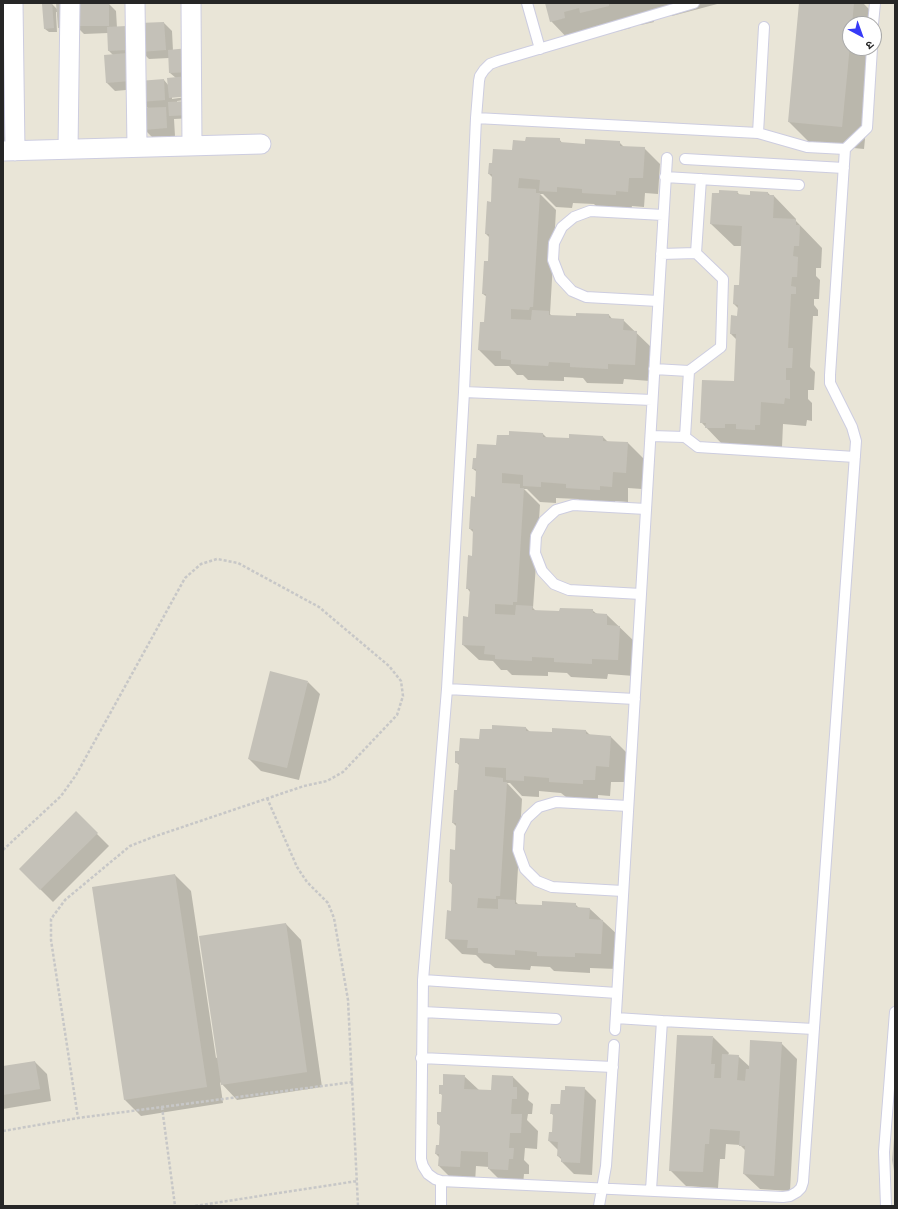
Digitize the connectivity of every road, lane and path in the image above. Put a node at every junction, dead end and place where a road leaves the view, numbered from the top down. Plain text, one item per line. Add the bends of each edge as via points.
1 (13, 3) edge
2 (70, 3) edge
3 (135, 3) edge
4 (192, 3) edge
5 (527, 3) edge
6 (694, 3) edge
7 (875, 3) edge
8 (874, 16) edge
9 (764, 27) dead end
10 (540, 49) junction
11 (872, 56) edge
12 (476, 118) junction
13 (758, 133) junction
14 (261, 144) dead end
15 (192, 146) junction
16 (137, 147) junction
17 (68, 149) junction
18 (845, 149) junction
19 (9, 151) edge
20 (666, 158) dead end
21 (685, 159) dead end
22 (844, 168) junction
23 (665, 177) junction
24 (701, 180) junction
25 (799, 185) dead end
26 (663, 215) junction
27 (696, 253) junction
28 (661, 254) junction
29 (658, 301) junction
30 (654, 369) junction
31 (689, 371) junction
32 (464, 392) junction
33 (652, 400) junction
34 (651, 436) junction
35 (685, 437) junction
36 (855, 457) junction
37 (646, 509) junction
38 (641, 594) junction
39 (447, 689) junction
40 (635, 699) junction
41 (267, 798) junction
42 (628, 806) junction
43 (3, 850) edge
44 (623, 891) junction
45 (423, 980) junction
46 (617, 993) junction
47 (423, 1012) junction
48 (895, 1012) edge
49 (616, 1018) junction
50 (556, 1019) dead end
51 (662, 1021) junction
52 (814, 1029) junction
53 (615, 1030) dead end
54 (614, 1045) dead end
55 (421, 1058) junction
56 (613, 1067) junction
57 (353, 1082) junction
58 (162, 1108) junction
59 (78, 1118) junction
60 (3, 1131) edge
61 (357, 1181) junction
62 (441, 1181) junction
63 (603, 1189) junction
64 (651, 1190) junction
65 (175, 1206) edge
66 (195, 1206) edge
67 (358, 1206) edge
68 (441, 1206) edge
69 (599, 1206) edge
70 (886, 1206) edge

1 - 19 street
2 - 17 street
3 - 16 street
4 - 15 street
5 - 10 lane
6 - 10 lane
7 - 8 lane
9 - 13 lane
10 - 12 lane via 490,64 484,70 479,81
11 - 18 lane via 867,128
12 - 13 lane
12 - 32 lane
13 - 18 lane via 807,146
14 - 15 street
15 - 16 street
16 - 17 street
17 - 19 street
18 - 22 lane
20 - 23 lane
21 - 22 lane
22 - 36 lane via 830,383 855,434
23 - 24 lane
23 - 26 lane
24 - 25 lane
24 - 27 lane
26 - 28 lane
26 - 29 lane via 590,211 574,217 562,227 554,243 553,260 560,278 572,291 586,297
27 - 28 lane
27 - 31 lane via 723,279 721,347
28 - 29 lane
29 - 30 lane
30 - 31 lane
30 - 33 lane
31 - 35 lane
32 - 33 lane
32 - 39 lane
33 - 34 lane
34 - 35 lane
34 - 37 lane
35 - 36 lane via 698,447
36 - 52 lane
37 - 38 lane
37 - 38 lane via 573,505 556,510 544,520 536,536 535,554 542,571 554,584 569,590
38 - 40 lane
39 - 40 lane
39 - 45 lane
40 - 42 lane
41 - 43 path via 327,781 344,772 397,715 403,696 401,681 389,666 320,607 238,563 218,559 201,564 185,578 62,796
41 - 57 path via 297,867 307,882 328,903 334,918 348,1000
41 - 59 path via 130,846 65,900 52,919 51,940
42 - 44 lane
42 - 44 lane via 556,802 539,807 527,818 519,833 518,850 525,869 537,881 552,887
44 - 46 lane
45 - 46 lane
45 - 47 lane
46 - 49 lane
47 - 50 lane
47 - 55 lane
48 - 70 lane via 884,1152
49 - 51 lane
49 - 53 lane
51 - 52 lane
51 - 64 lane
52 - 64 lane via 801,1188 790,1196 783,1197
54 - 56 lane
55 - 56 lane
55 - 62 lane via 421,1158 428,1174
56 - 63 lane
57 - 58 path
57 - 61 path
58 - 59 path
58 - 65 path
59 - 60 path
61 - 66 path
61 - 67 path
62 - 63 lane
62 - 68 lane
63 - 64 lane
63 - 69 lane

